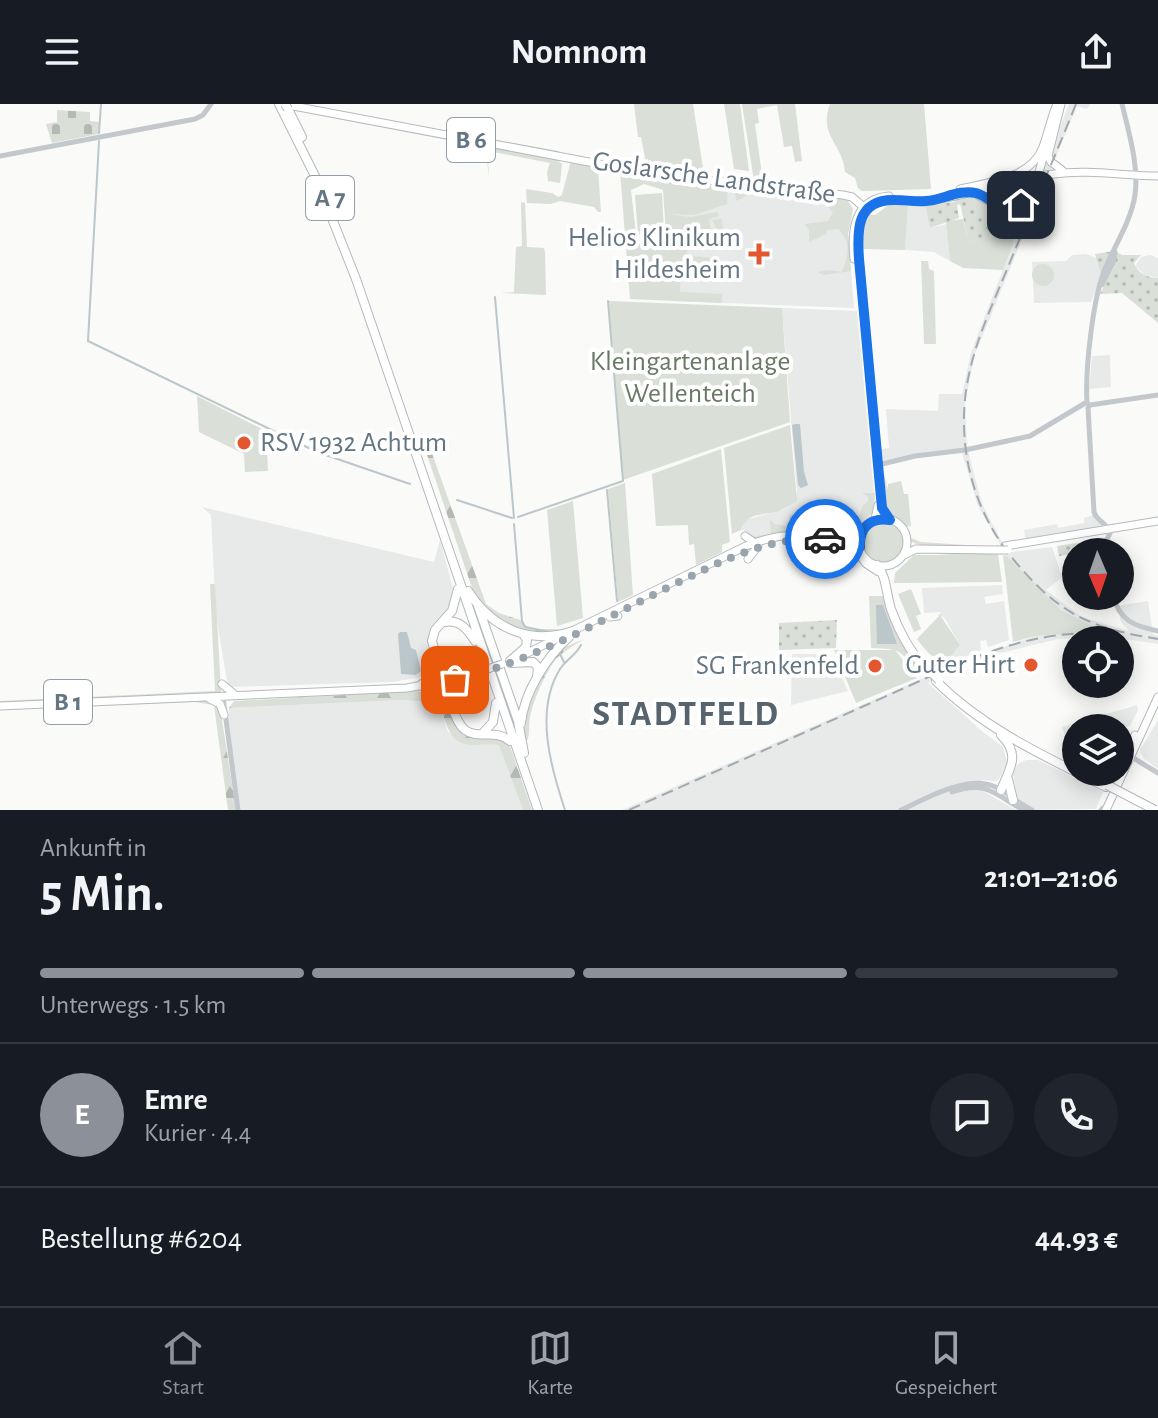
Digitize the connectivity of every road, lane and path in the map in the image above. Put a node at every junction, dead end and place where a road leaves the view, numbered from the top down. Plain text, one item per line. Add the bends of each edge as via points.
1 (211, 104) edge
2 (1059, 104) edge
3 (1122, 104) edge
4 (283, 105) edge
5 (1043, 147) junction
6 (0, 156) edge
7 (1062, 170) junction
8 (1035, 176) junction
9 (1136, 176) junction
10 (1158, 176) edge
11 (1012, 179) junction
12 (957, 190) junction
13 (967, 192) junction
14 (848, 196) junction
15 (879, 197) junction
16 (865, 208) junction
17 (856, 216) junction
18 (1158, 395) edge
19 (1087, 405) junction
20 (877, 465) junction
21 (877, 501) junction
22 (875, 519) junction
23 (890, 520) junction
24 (1158, 522) edge
25 (861, 531) junction
26 (817, 535) junction
27 (1107, 535) junction
28 (745, 536) dead end
29 (1106, 538) edge
30 (906, 540) junction
31 (844, 541) junction
32 (860, 547) junction
33 (925, 548) junction
34 (751, 549) junction
35 (903, 556) junction
36 (877, 565) junction
37 (891, 565) junction
38 (456, 571) junction
39 (885, 585) junction
40 (458, 589) junction
41 (468, 591) junction
42 (478, 606) junction
43 (1118, 610) edge
44 (439, 624) junction
45 (506, 626) junction
46 (519, 631) junction
47 (1158, 631) edge
48 (572, 634) junction
49 (475, 641) junction
50 (492, 644) junction
51 (438, 662) junction
52 (507, 664) junction
53 (928, 670) junction
54 (476, 674) junction
55 (537, 680) junction
56 (222, 684) dead end
57 (422, 685) junction
58 (506, 686) junction
59 (1158, 689) edge
60 (532, 691) junction
61 (237, 696) junction
62 (204, 697) junction
63 (223, 697) junction
64 (1155, 700) edge
65 (452, 703) junction
66 (496, 703) junction
67 (0, 706) edge
68 (971, 711) junction
69 (224, 715) junction
70 (520, 728) junction
71 (480, 734) junction
72 (510, 741) junction
73 (1134, 743) edge
74 (521, 754) junction
75 (1043, 756) junction
76 (1134, 759) edge
77 (1062, 762) edge
78 (1158, 773) edge
79 (1007, 779) junction
80 (1102, 786) edge
81 (1110, 786) edge
82 (1110, 786) edge
83 (1108, 790) junction
84 (999, 791) junction
85 (1013, 800) junction
86 (921, 802) junction
87 (238, 810) edge
88 (541, 810) edge
89 (901, 810) edge
90 (1023, 810) edge
91 (1032, 810) edge
92 (1103, 810) edge
93 (1152, 810) edge

1 - 6 street via 195,119
2 - 5 main road
2 - 7 main road via 1048,157
2 - 8 main road
3 - 9 street
4 - 14 main road, Goslarsche Landstraße / B 6 via 652,174
4 - 38 highway, A 7 via 341,238
4 - 41 highway, A 7 via 333,205
5 - 8 main road
5 - 11 main road
7 - 8 main road
7 - 9 main road
8 - 9 main road
8 - 11 main road
8 - 11 main road via 1021,202 1007,207 999,201 999,192
8 - 12 main road
8 - 13 main road via 1026,201 1012,210
9 - 10 main road
9 - 19 street via 1134,199 1096,303
11 - 12 main road
11 - 13 main road
12 - 15 main road via 928,197
13 - 16 main road via 928,201 883,201
14 - 15 main road
14 - 16 main road, Goslarsche Landstraße
14 - 17 main road
15 - 16 main road, Goslarsche Landstraße
16 - 17 main road
16 - 20 main road via 857,241
17 - 20 main road via 853,249
18 - 19 street
19 - 20 street via 1035,435
19 - 27 street via 1095,516
20 - 21 main road
20 - 23 main road via 882,508
21 - 22 main road
21 - 26 main road via 873,515 854,532
22 - 23 main road
22 - 25 main road
23 - 30 main road
24 - 27 main road
25 - 26 main road, B 1 via 850,538
25 - 32 main road
26 - 34 main road, B 1 via 784,536
27 - 29 street
27 - 33 main road, bridge via 995,549
28 - 34 main road
30 - 33 main road
30 - 35 main road
31 - 32 main road, B 1
31 - 34 main road, B 1 via 793,539
31 - 39 highway via 880,573
32 - 36 main road
33 - 35 main road
34 - 48 main road, B 1
34 - 48 main road, B 1
35 - 37 main road
36 - 37 main road
36 - 39 highway
37 - 53 highway via 888,581 895,611
38 - 40 highway
38 - 74 highway, A 7
39 - 53 highway via 901,633
40 - 44 highway via 452,611
40 - 49 highway
41 - 42 highway
41 - 74 highway, A 7
42 - 45 highway
42 - 50 highway
43 - 47 street via 1139,628
44 - 49 highway via 458,623
44 - 51 highway via 432,637
45 - 46 highway
45 - 50 highway via 495,629
46 - 48 highway via 546,638
46 - 52 highway via 526,637 526,647
48 - 52 main road, B 1
48 - 55 highway via 553,652
49 - 66 highway
50 - 58 highway
51 - 54 highway via 447,673
51 - 57 highway via 435,677
52 - 54 main road, B 1, bridge
52 - 55 highway via 533,662
53 - 68 highway, bridge
54 - 57 main road, B 1
54 - 65 highway via 453,690
55 - 60 highway
56 - 61 main road
57 - 61 main road, B 1
57 - 65 highway via 443,692
58 - 60 highway via 519,699
58 - 70 highway
59 - 64 main road
60 - 70 highway
61 - 63 main road, B 1
61 - 69 main road
62 - 63 main road, B 1
62 - 67 main road, B 1
62 - 69 main road via 218,702
63 - 69 street
64 - 73 main road
65 - 71 highway via 463,728
66 - 71 highway via 491,726
66 - 72 highway
68 - 75 highway
68 - 77 highway
68 - 79 highway via 1013,750
69 - 87 street
70 - 74 highway
71 - 72 highway
72 - 74 highway
74 - 88 highway, A 7
75 - 79 highway via 1020,756
75 - 83 highway
76 - 78 street
79 - 84 highway
79 - 85 highway
80 - 83 highway
81 - 83 main road
82 - 83 main road
83 - 92 main road
83 - 93 highway, bridge
84 - 85 street
84 - 86 street via 967,787
84 - 86 street via 966,783
84 - 90 street
85 - 91 street
86 - 89 street

